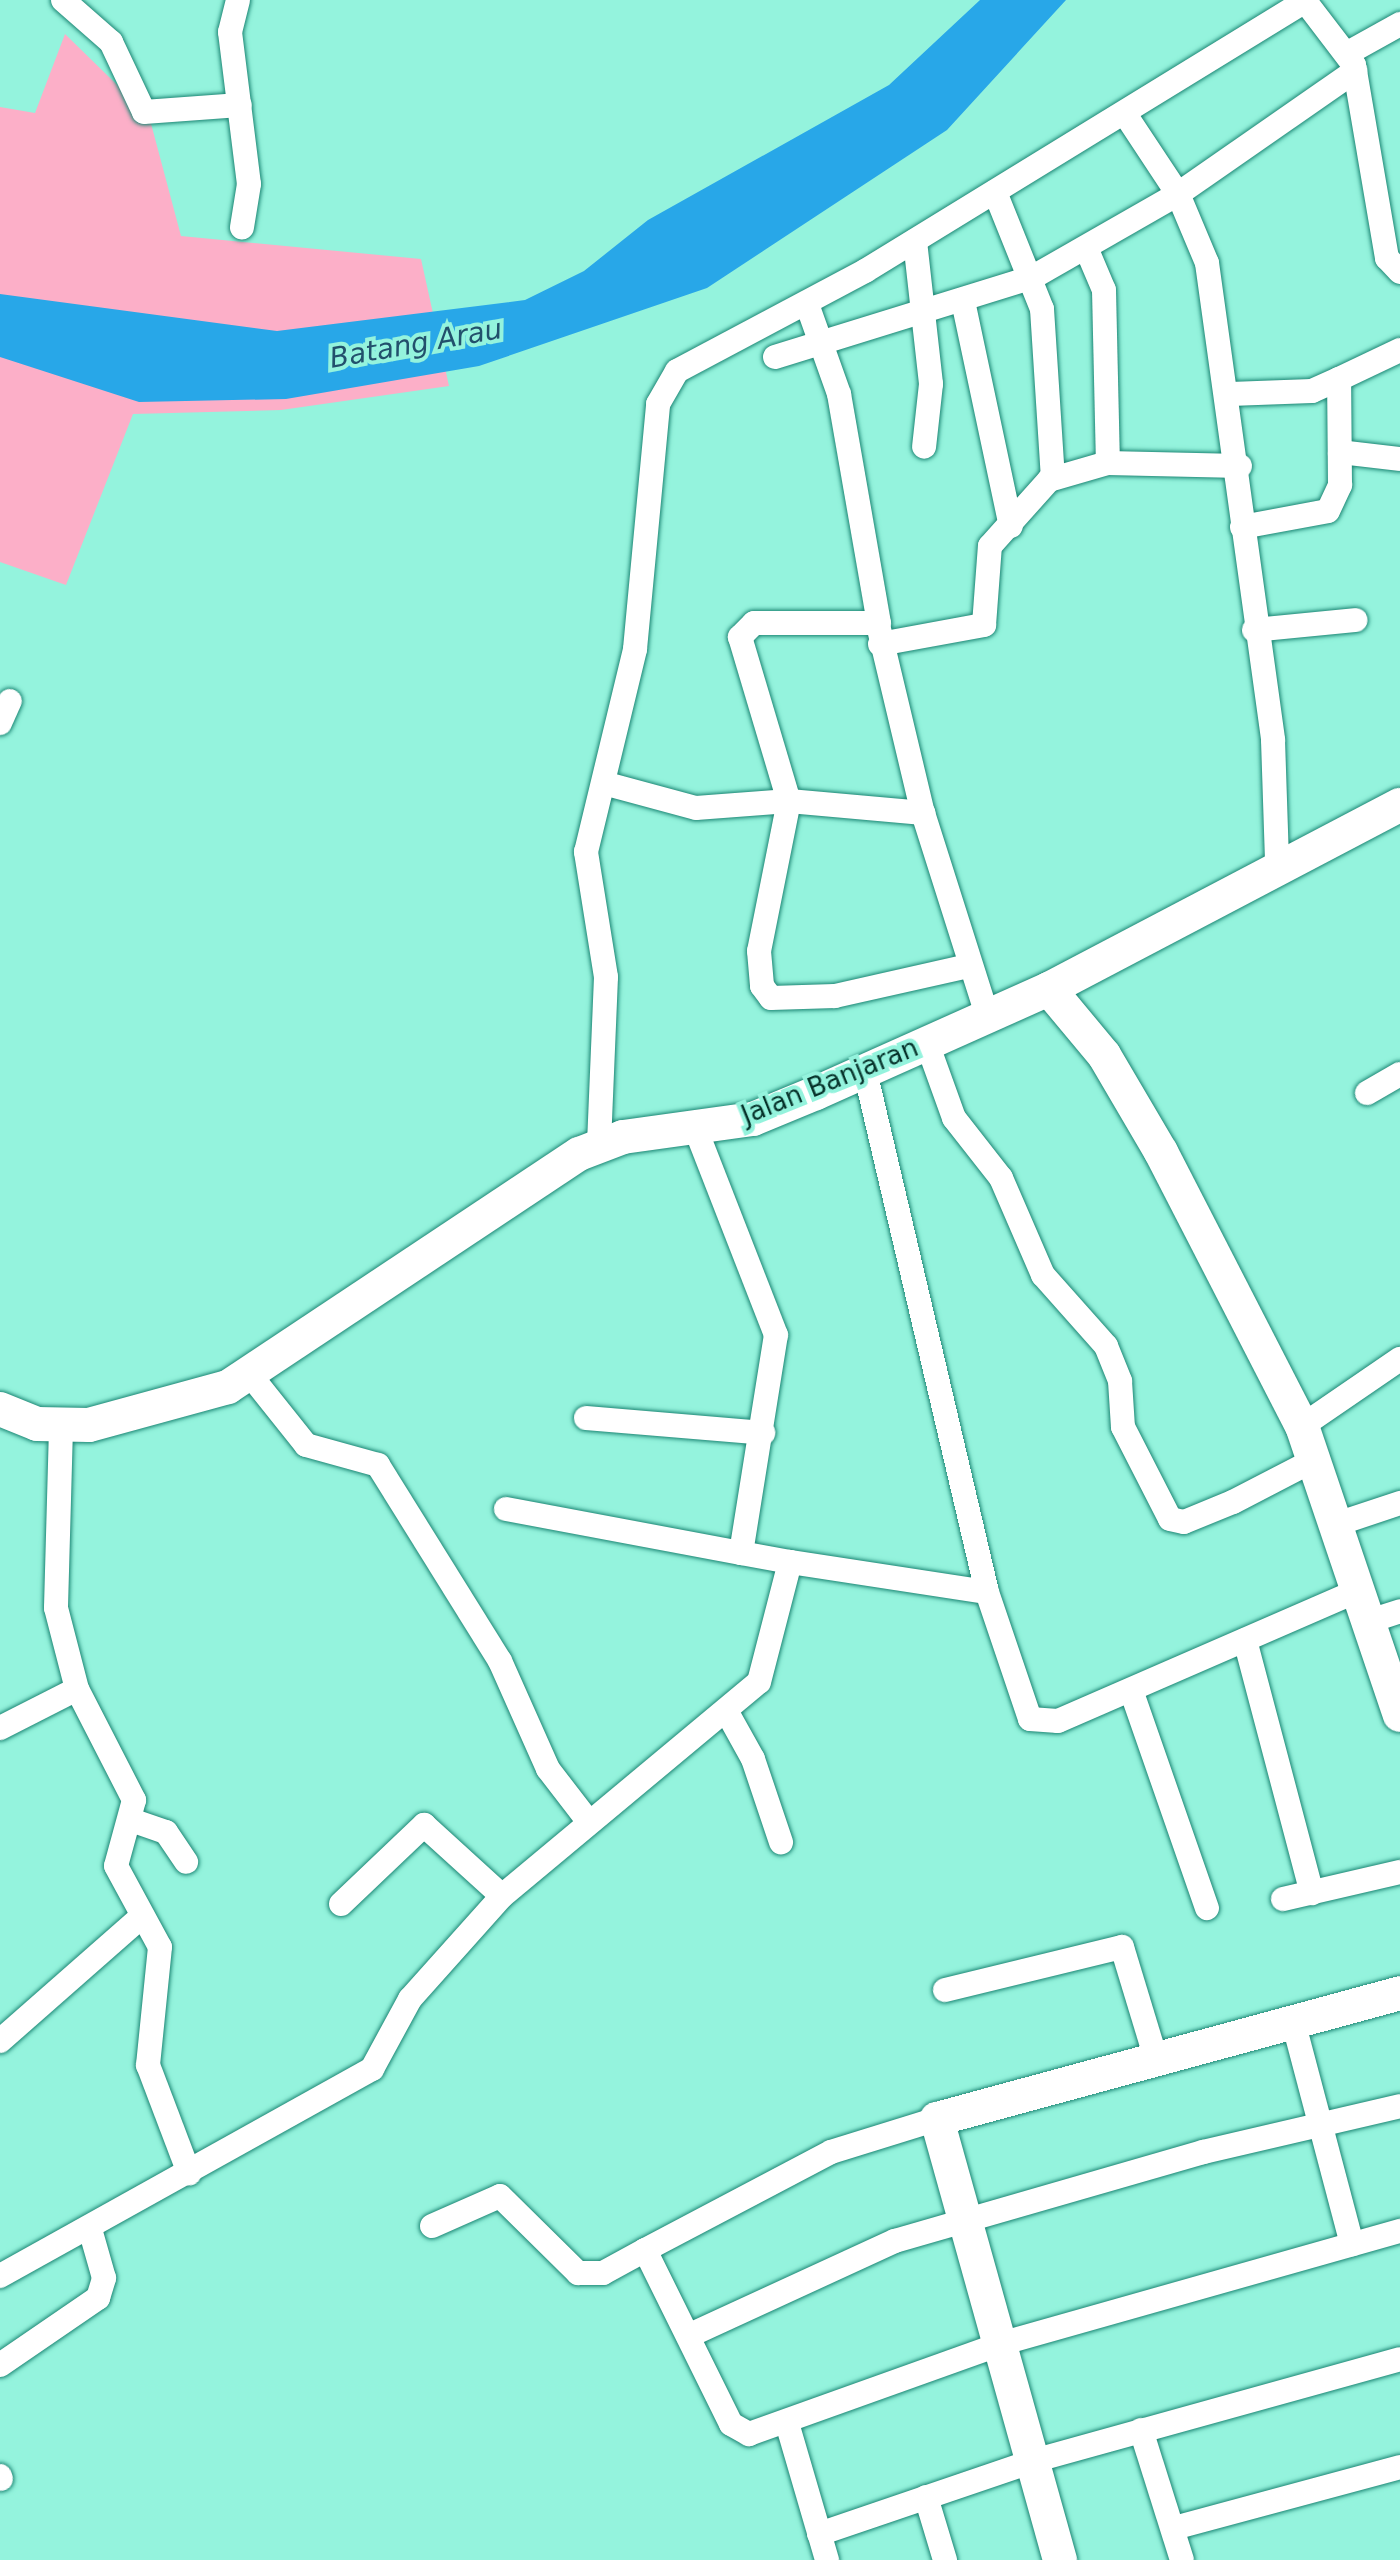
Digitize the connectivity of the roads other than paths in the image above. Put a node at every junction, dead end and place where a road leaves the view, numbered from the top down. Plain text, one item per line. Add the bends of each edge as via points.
1 (238, 0) edge
2 (60, 2) edge
3 (1400, 24) edge
4 (1351, 62) junction
5 (240, 105) junction
6 (1125, 114) junction
7 (995, 192) junction
8 (1178, 194) junction
9 (242, 227) dead end
10 (915, 241) junction
11 (1087, 250) junction
12 (1400, 272) edge
13 (1033, 277) junction
14 (963, 301) junction
15 (807, 304) junction
16 (924, 313) junction
17 (821, 343) junction
18 (1400, 350) edge
19 (775, 357) dead end
20 (1339, 379) junction
21 (1230, 394) junction
22 (924, 447) dead end
23 (1340, 452) junction
24 (1400, 459) edge
25 (1108, 463) junction
26 (1240, 466) junction
27 (1053, 478) junction
28 (1011, 526) junction
29 (1242, 527) junction
30 (1356, 620) dead end
31 (1254, 630) junction
32 (879, 634) junction
33 (607, 784) junction
34 (789, 801) junction
35 (1400, 805) edge
36 (923, 813) junction
37 (1277, 863) junction
38 (968, 966) junction
39 (1049, 989) junction
40 (987, 1015) junction
41 (927, 1043) junction
42 (865, 1071) junction
43 (1400, 1074) edge
44 (1367, 1093) dead end
45 (696, 1130) junction
46 (599, 1144) junction
47 (1400, 1359) edge
48 (251, 1376) junction
49 (0, 1409) edge
50 (586, 1418) dead end
51 (1302, 1426) junction
52 (61, 1428) junction
53 (763, 1433) junction
54 (1314, 1460) junction
55 (1400, 1503) edge
56 (506, 1509) dead end
57 (1334, 1525) junction
58 (741, 1553) junction
59 (790, 1562) junction
60 (1361, 1589) junction
61 (987, 1592) junction
62 (1386, 1616) edge
63 (1245, 1640) junction
64 (77, 1689) junction
65 (1131, 1690) junction
66 (728, 1714) junction
67 (1400, 1715) edge
68 (0, 1728) edge
69 (131, 1820) junction
70 (588, 1821) junction
71 (781, 1842) dead end
72 (186, 1862) dead end
73 (1400, 1872) edge
74 (1312, 1893) junction
75 (502, 1896) junction
76 (1283, 1899) dead end
77 (341, 1904) dead end
78 (1207, 1908) dead end
79 (140, 1918) junction
80 (945, 1990) dead end
81 (1400, 1993) edge
82 (1293, 2021) junction
83 (0, 2041) edge
84 (1156, 2059) junction
85 (1400, 2106) edge
86 (937, 2119) junction
87 (1320, 2127) junction
88 (189, 2173) junction
89 (964, 2218) junction
90 (432, 2226) dead end
91 (90, 2229) junction
92 (1400, 2231) edge
93 (1352, 2244) junction
94 (645, 2250) junction
95 (0, 2276) edge
96 (688, 2336) junction
97 (1000, 2344) junction
98 (1400, 2359) edge
99 (0, 2365) edge
100 (787, 2423) junction
101 (1141, 2430) junction
102 (1033, 2461) junction
103 (1400, 2467) edge
104 (926, 2497) junction
105 (1174, 2528) junction
106 (819, 2534) junction
107 (827, 2560) edge
108 (945, 2560) edge
109 (1060, 2560) edge
110 (1182, 2560) edge

1 - 5 street via 230,32
2 - 5 street via 111,42 144,112
3 - 4 street
4 - 6 street via 1312,3 1300,1
4 - 8 street
4 - 12 street via 1387,258
5 - 9 street via 249,184
6 - 7 street
6 - 8 street
7 - 10 street
7 - 13 street
8 - 11 street
8 - 21 street via 1207,263
10 - 15 street
10 - 16 street
11 - 13 street
11 - 25 street via 1104,290
13 - 14 street
13 - 27 street via 1044,326
14 - 16 street
14 - 28 street
15 - 17 street
15 - 33 street via 688,360 662,393 635,649
16 - 17 street
16 - 22 street via 931,384
17 - 19 street
17 - 32 street via 839,394
18 - 20 street
20 - 21 street via 1312,391
20 - 23 street
21 - 26 street
23 - 24 street
23 - 29 street via 1340,485 1328,511
25 - 26 street
25 - 27 street
26 - 29 street
27 - 28 street
28 - 32 street via 989,550 984,625
29 - 31 street
30 - 31 street
31 - 37 street via 1276,762
32 - 34 street via 759,622 742,632
32 - 36 street
33 - 34 street via 696,808
33 - 46 street via 586,852 606,977
34 - 36 street
34 - 38 street via 759,951 766,994 793,1001 835,996
35 - 37 street, Jalan Banjaran
36 - 38 street
37 - 39 street, Jalan Banjaran
38 - 40 street
39 - 40 street, Jalan Banjaran
39 - 51 street via 1104,1055 1161,1152
40 - 41 street, Jalan Banjaran
41 - 42 street, Jalan Banjaran
41 - 54 street via 954,1118 1001,1178 1043,1275 1106,1346 1120,1381 1123,1427 1170,1519 1184,1522 1233,1502
42 - 45 street, Jalan Banjaran via 753,1119
42 - 61 street
43 - 44 street
45 - 46 street, Jalan Banjaran
45 - 53 street via 771,1314 775,1350
46 - 48 street, Jalan Banjaran
47 - 51 street
48 - 52 street, Jalan Banjaran via 121,1417
48 - 70 street via 306,1445 378,1465 500,1661 548,1769
49 - 52 street, Jalan Banjaran
50 - 53 street
51 - 54 street
52 - 64 street via 52,1562
53 - 58 street
54 - 57 street
55 - 57 street
56 - 58 street
57 - 60 street
58 - 59 street
59 - 61 street
59 - 66 street via 766,1668
60 - 62 street
60 - 63 street
61 - 65 street via 1034,1722 1058,1721
62 - 67 street
63 - 65 street
63 - 74 street
64 - 68 street
64 - 69 street via 132,1794
65 - 78 street
66 - 70 street
66 - 71 street via 753,1759
69 - 72 street via 166,1832
69 - 79 street via 114,1856
70 - 75 street
73 - 74 street
74 - 76 street
75 - 77 street via 424,1825
75 - 88 street via 410,1999 372,2069
79 - 83 street
79 - 88 street via 160,1947 148,2065
80 - 84 street via 1122,1947
81 - 82 street
82 - 84 street
82 - 87 street
84 - 86 street
85 - 87 street
86 - 89 street
86 - 94 street via 831,2152
87 - 89 street
87 - 93 street
88 - 91 street
89 - 96 street via 848,2260
89 - 97 street
90 - 94 street via 500,2196 521,2209 578,2273 603,2273
91 - 95 street
91 - 99 street via 104,2278 98,2298
92 - 93 street
93 - 97 street
94 - 96 street
96 - 100 street via 736,2430
97 - 100 street
97 - 102 street
98 - 101 street
100 - 106 street
101 - 102 street
101 - 105 street
102 - 104 street
102 - 109 street
103 - 105 street
104 - 106 street
104 - 108 street
105 - 110 street
106 - 107 street

